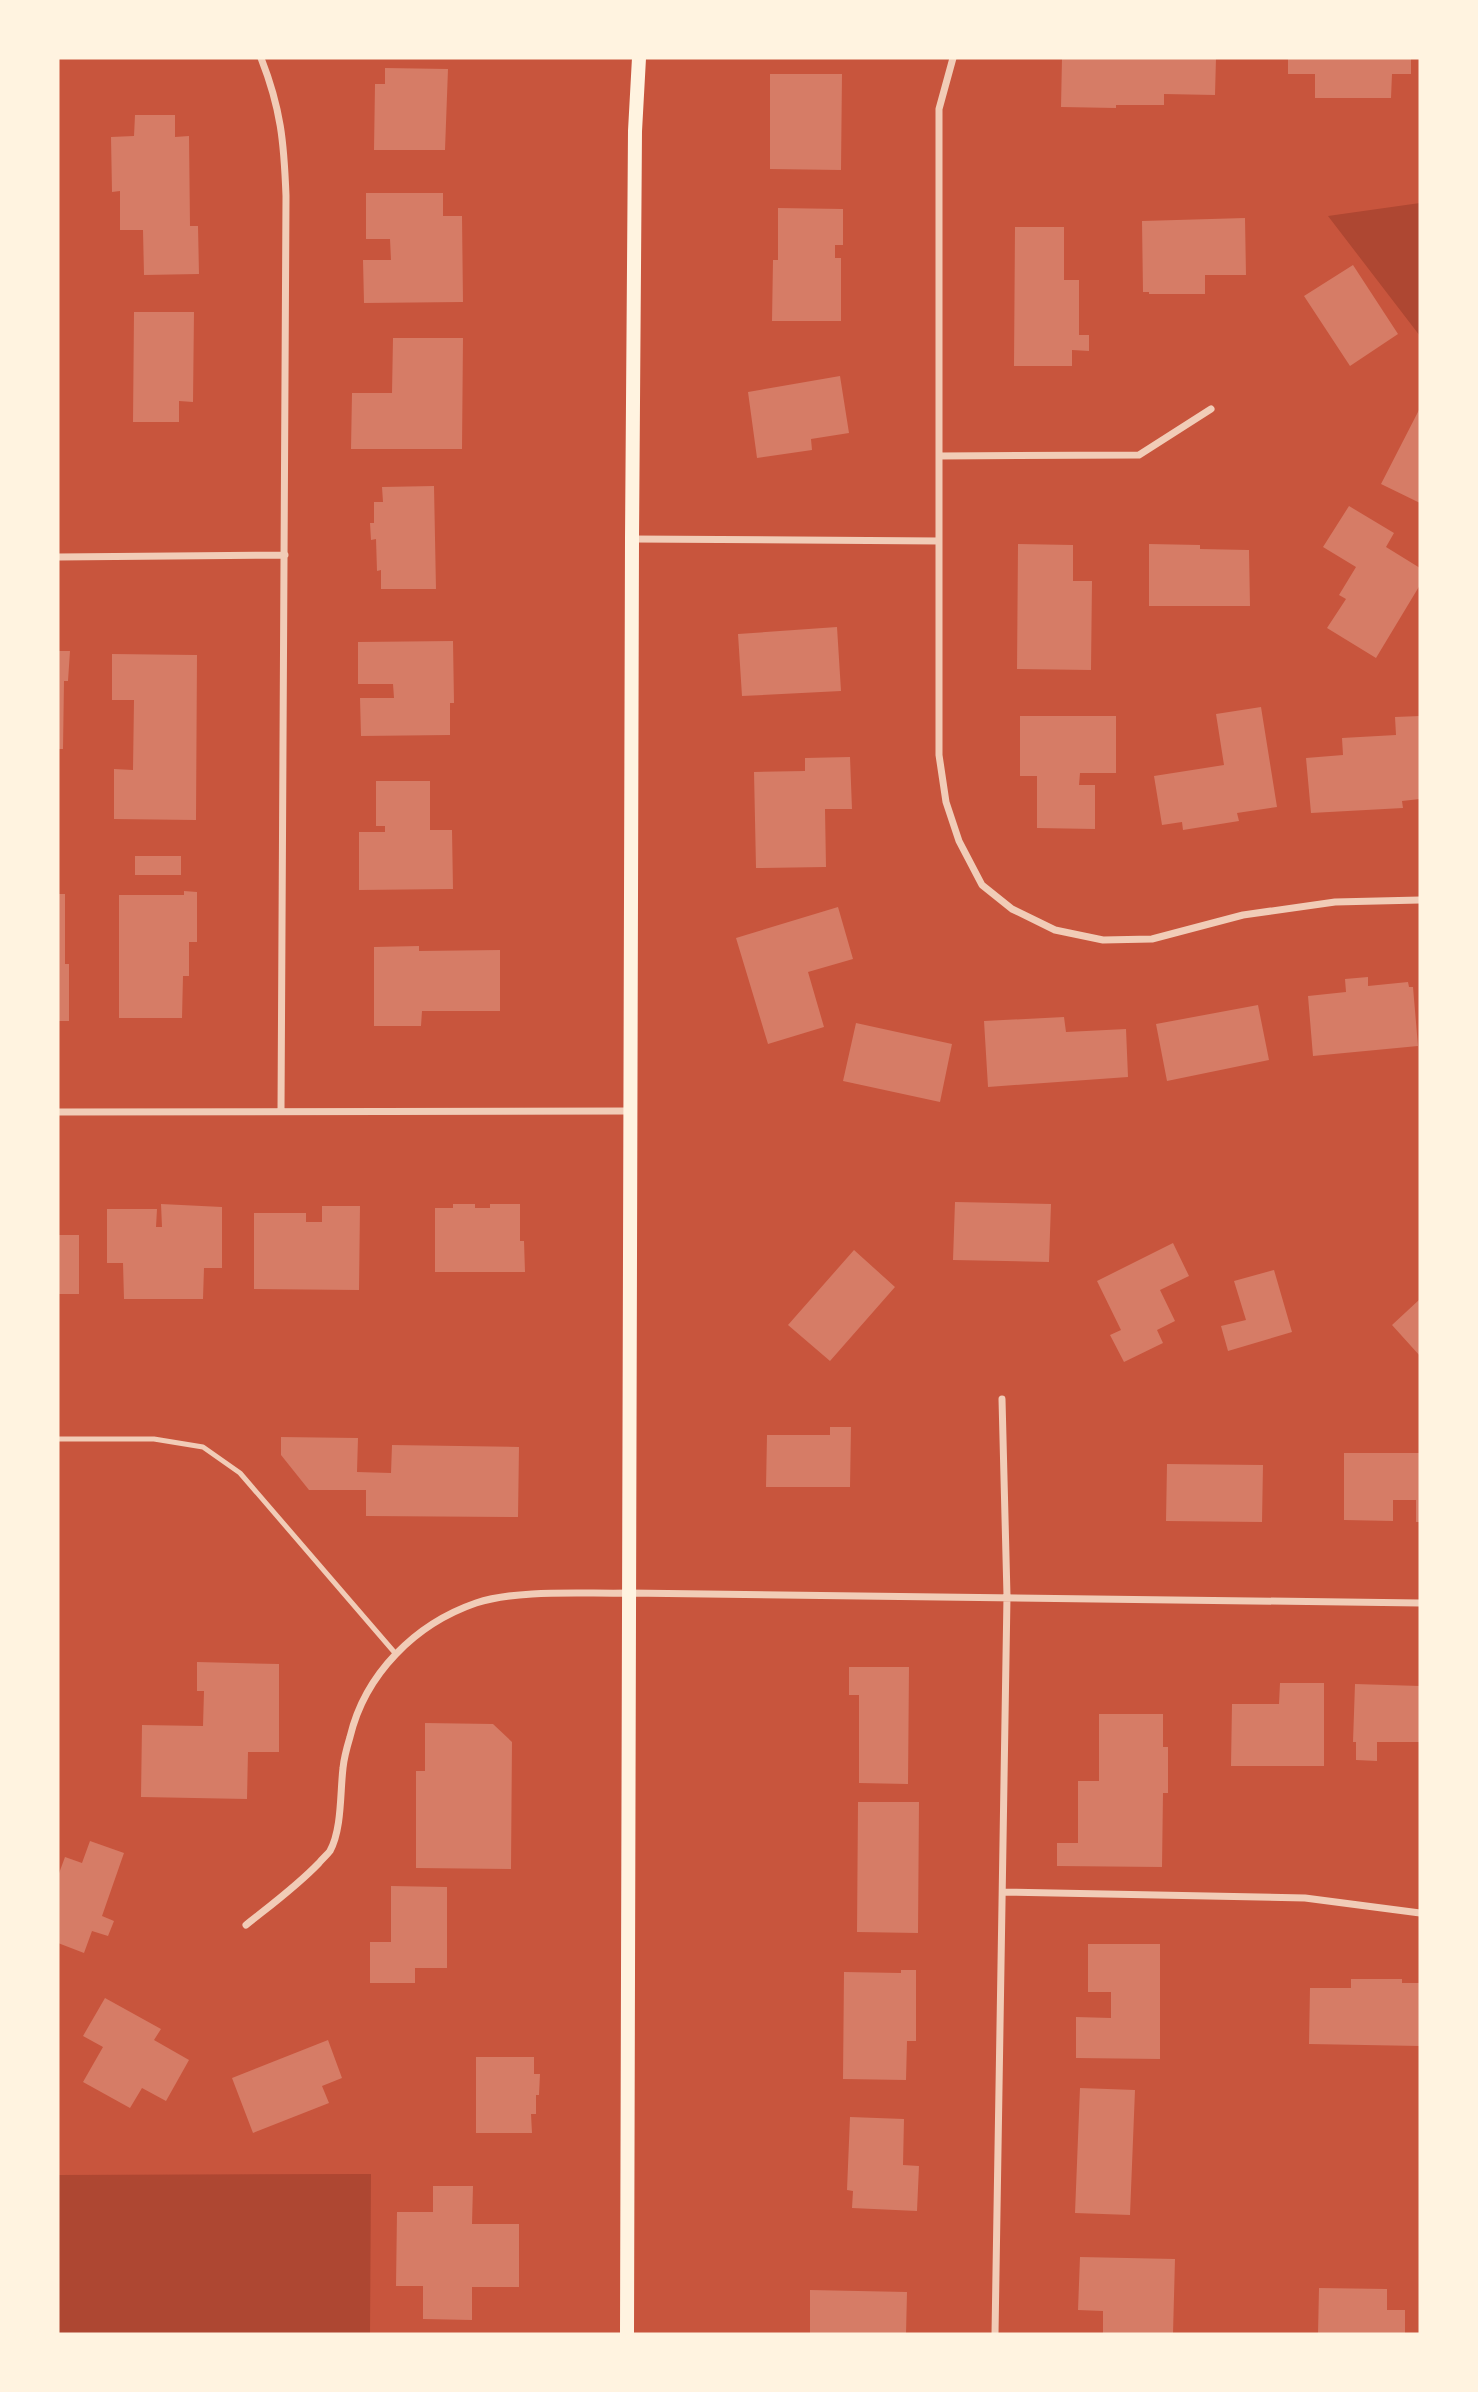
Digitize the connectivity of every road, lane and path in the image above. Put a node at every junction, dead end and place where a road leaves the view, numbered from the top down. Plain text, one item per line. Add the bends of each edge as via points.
1 (261, 58) edge
2 (639, 58) edge
3 (953, 58) edge
4 (1211, 409) dead end
5 (939, 456) junction
6 (632, 539) junction
7 (939, 541) junction
8 (285, 555) junction
9 (58, 557) edge
10 (1420, 900) edge
11 (281, 1111) junction
12 (631, 1111) junction
13 (58, 1112) edge
14 (1002, 1399) dead end
15 (58, 1439) edge
16 (629, 1593) junction
17 (1007, 1596) junction
18 (1420, 1603) edge
19 (395, 1653) junction
20 (1003, 1892) junction
21 (1420, 1913) edge
22 (246, 1925) dead end
23 (627, 2334) edge
24 (995, 2334) edge

1 - 8 street via 276,96 284,141
2 - 6 main road
3 - 5 street via 939,109
4 - 5 street via 1139,455
5 - 7 street
6 - 7 street
6 - 12 main road
7 - 10 street via 939,755 946,802 959,841 982,885 1012,909 1055,930 1103,940 1152,939 1243,915 1335,902
8 - 9 street
8 - 11 street
11 - 12 street
11 - 13 street
12 - 16 main road
14 - 17 street
15 - 19 lane via 154,1439 203,1447 240,1473
16 - 17 street
16 - 19 street via 519,1595 477,1603 441,1618
16 - 23 main road
17 - 18 street
17 - 20 street
19 - 22 street via 369,1686 352,1727 343,1764 340,1817 330,1851
20 - 21 street via 1305,1898
20 - 24 street

